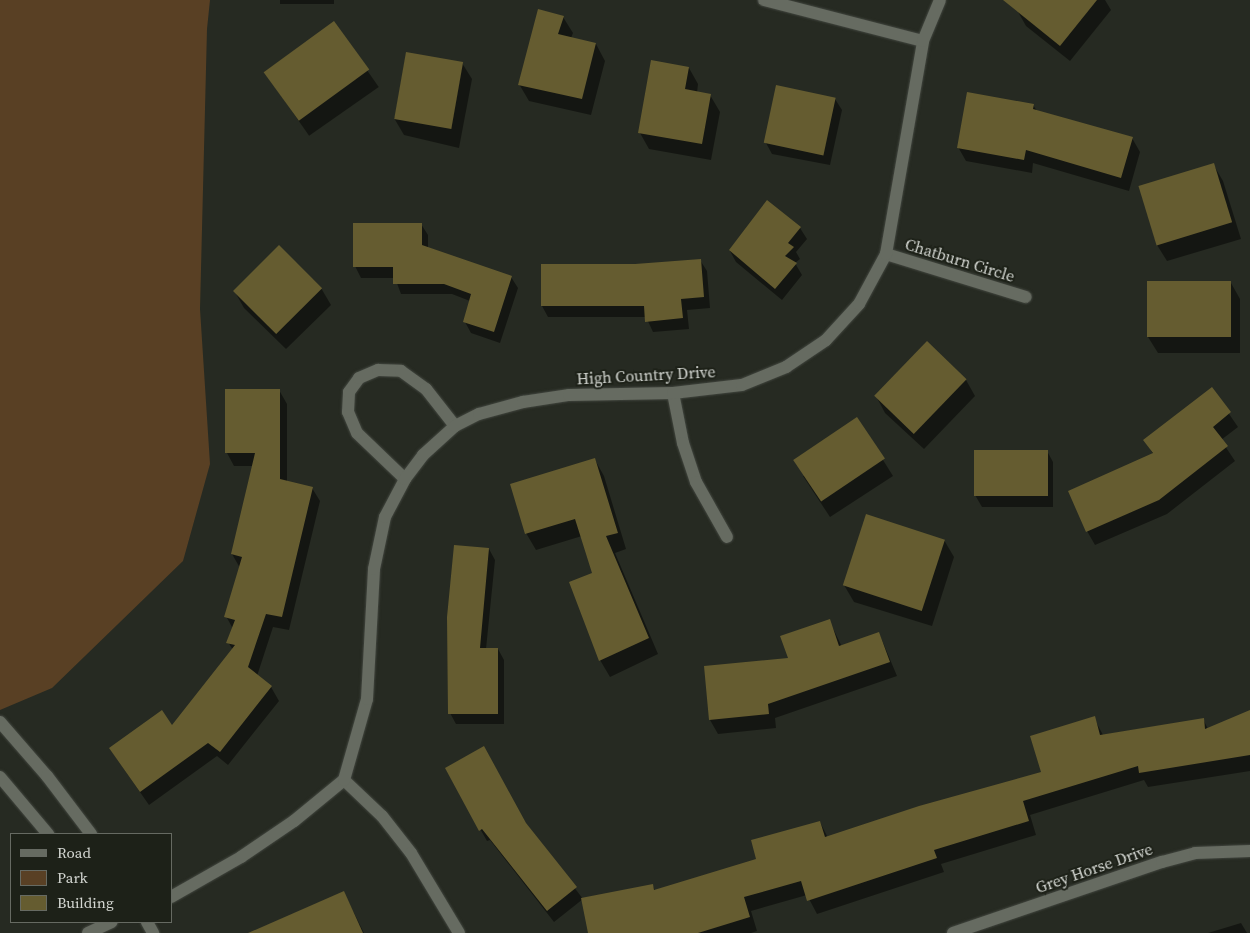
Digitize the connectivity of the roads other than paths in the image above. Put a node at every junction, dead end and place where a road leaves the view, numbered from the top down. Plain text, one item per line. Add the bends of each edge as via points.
1 (764, 0) edge
2 (940, 0) edge
3 (923, 41) junction
4 (886, 254) junction
5 (1026, 297) dead end
6 (673, 393) junction
7 (455, 426) junction
8 (405, 480) junction
9 (727, 537) dead end
10 (0, 722) edge
11 (0, 777) edge
12 (344, 780) junction
13 (47, 833) edge
14 (89, 833) edge
15 (1250, 851) edge
16 (172, 897) edge
17 (108, 925) edge
18 (88, 933) edge
19 (460, 933) edge
20 (953, 933) edge

1 - 3 street
2 - 3 street, High Country Drive
3 - 4 street, High Country Drive
4 - 5 street, Chatburn Circle
4 - 6 street, High Country Drive via 860,304 826,340 786,367 742,385
6 - 7 street, High Country Drive via 569,395 523,402 478,414
6 - 9 street via 683,443 696,482
7 - 8 street, High Country Drive via 423,455
7 - 8 street via 426,390 401,371 378,370 359,378 349,392 348,412 357,433
8 - 12 street, High Country Drive via 385,518 379,543 374,569 367,699
10 - 14 street via 47,776
11 - 13 street
12 - 16 street via 294,822
12 - 19 street via 382,816 411,853
15 - 20 street, Grey Horse Drive via 1195,853 1162,862
17 - 18 street

